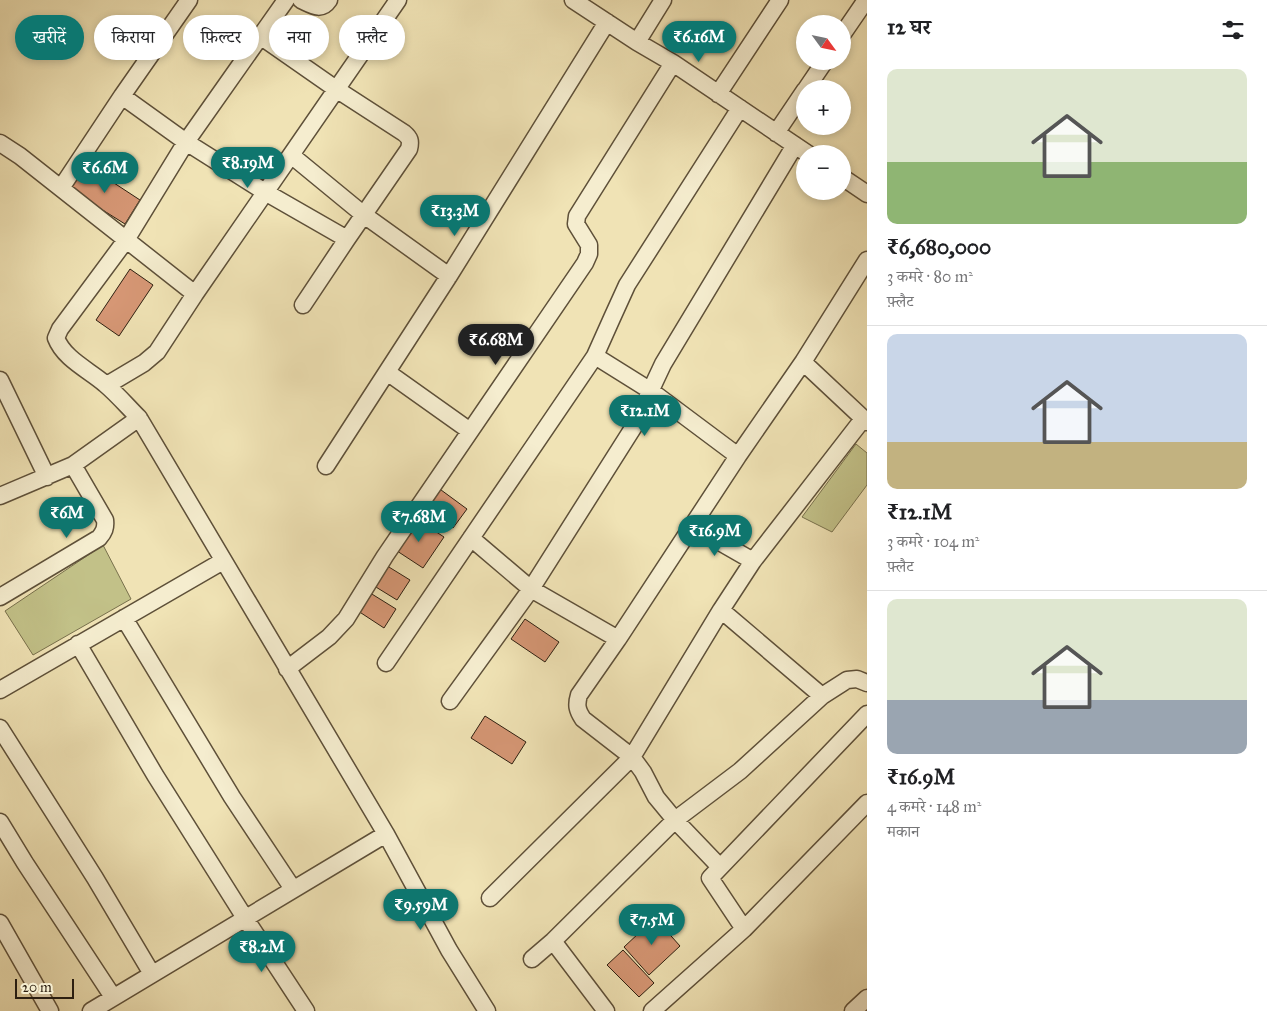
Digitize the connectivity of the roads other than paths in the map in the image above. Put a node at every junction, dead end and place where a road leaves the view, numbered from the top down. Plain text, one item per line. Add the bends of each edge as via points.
1 (189, 0) edge
2 (286, 0) edge
3 (301, 0) edge
4 (330, 0) edge
5 (398, 0) edge
6 (573, 0) edge
7 (663, 0) edge
8 (780, 0) edge
9 (866, 0) edge
10 (607, 22) junction
11 (851, 22) edge
12 (260, 36) junction
13 (637, 42) junction
14 (673, 63) junction
15 (336, 89) junction
16 (718, 94) junction
17 (122, 96) junction
18 (796, 104) edge
19 (740, 108) junction
20 (776, 133) junction
21 (186, 142) junction
22 (0, 143) edge
23 (796, 147) edge
24 (291, 155) junction
25 (796, 158) edge
26 (851, 182) edge
27 (61, 188) junction
28 (865, 189) edge
29 (265, 192) junction
30 (364, 215) junction
31 (347, 238) junction
32 (126, 240) junction
33 (867, 260) edge
34 (449, 276) junction
35 (862, 278) edge
36 (194, 294) junction
37 (303, 305) dead end
38 (595, 356) junction
39 (803, 362) junction
40 (387, 372) junction
41 (0, 380) edge
42 (107, 385) junction
43 (650, 391) junction
44 (139, 418) junction
45 (865, 421) edge
46 (470, 431) junction
47 (738, 456) junction
48 (73, 465) junction
49 (326, 466) dead end
50 (47, 477) junction
51 (0, 495) edge
52 (692, 526) junction
53 (471, 538) junction
54 (223, 561) junction
55 (754, 561) junction
56 (531, 589) junction
57 (0, 597) edge
58 (721, 610) junction
59 (124, 618) junction
60 (618, 639) junction
61 (78, 644) junction
62 (386, 663) dead end
63 (287, 669) junction
64 (867, 683) edge
65 (0, 690) edge
66 (822, 696) junction
67 (450, 701) dead end
68 (867, 714) edge
69 (0, 728) edge
70 (632, 757) junction
71 (867, 803) edge
72 (675, 820) junction
73 (0, 822) edge
74 (386, 834) junction
75 (720, 866) junction
76 (293, 889) junction
77 (490, 898) dead end
78 (245, 918) junction
79 (0, 922) edge
80 (744, 929) junction
81 (553, 941) junction
82 (532, 959) dead end
83 (152, 974) junction
84 (113, 997) junction
85 (867, 998) edge
86 (50, 1011) edge
87 (91, 1011) edge
88 (306, 1011) edge
89 (487, 1011) edge
90 (606, 1011) edge
91 (652, 1011) edge
92 (853, 1011) edge

1 - 17 street
2 - 12 street
3 - 4 street via 320,7
5 - 15 street
6 - 10 street
7 - 13 street
8 - 16 street
9 - 11 street
10 - 13 street
10 - 34 street
12 - 15 street
12 - 21 street
13 - 14 street
14 - 16 street
14 - 46 street via 577,216 576,224 588,245 585,263
15 - 24 street
15 - 30 street via 410,138 409,149
16 - 19 street
17 - 21 street
17 - 27 street
18 - 20 street
19 - 20 street
19 - 38 street via 627,285
20 - 23 street
21 - 29 street
21 - 32 street
22 - 27 street
24 - 29 street
24 - 30 street
25 - 43 street via 663,364
26 - 28 street
27 - 32 street
29 - 31 street
29 - 36 street
30 - 31 street
30 - 34 street
31 - 37 street
32 - 36 street
32 - 42 street via 56,338 66,354
33 - 35 street
34 - 40 street
35 - 39 street
36 - 42 street via 157,352
38 - 43 street
38 - 53 street
39 - 45 street
39 - 47 street
40 - 46 street
40 - 49 street
41 - 50 street
42 - 44 street
43 - 47 street
43 - 56 street via 633,428
44 - 48 street
44 - 54 street
45 - 55 street
46 - 63 street via 346,619 329,637
47 - 52 street
48 - 50 street
48 - 57 street via 105,520 104,532 100,538
50 - 51 street
52 - 55 street
52 - 60 street
53 - 56 street
53 - 62 street
54 - 59 street
54 - 63 street
55 - 58 street
56 - 60 street
56 - 67 street
58 - 66 street
58 - 70 street
59 - 61 street
59 - 76 street via 232,797
60 - 70 street via 576,703 583,719
61 - 65 street
61 - 78 street
63 - 74 street
64 - 66 street via 847,680
66 - 72 street via 740,770
68 - 75 street
69 - 83 street
70 - 72 street via 656,797
70 - 77 street
71 - 80 street
72 - 75 street
72 - 81 street
73 - 84 street
74 - 76 street
74 - 89 street via 449,950
75 - 80 street via 710,878
76 - 78 street
78 - 83 street
78 - 88 street
79 - 86 street
80 - 91 street
81 - 82 street
81 - 90 street
83 - 84 street
84 - 87 street
85 - 92 street

